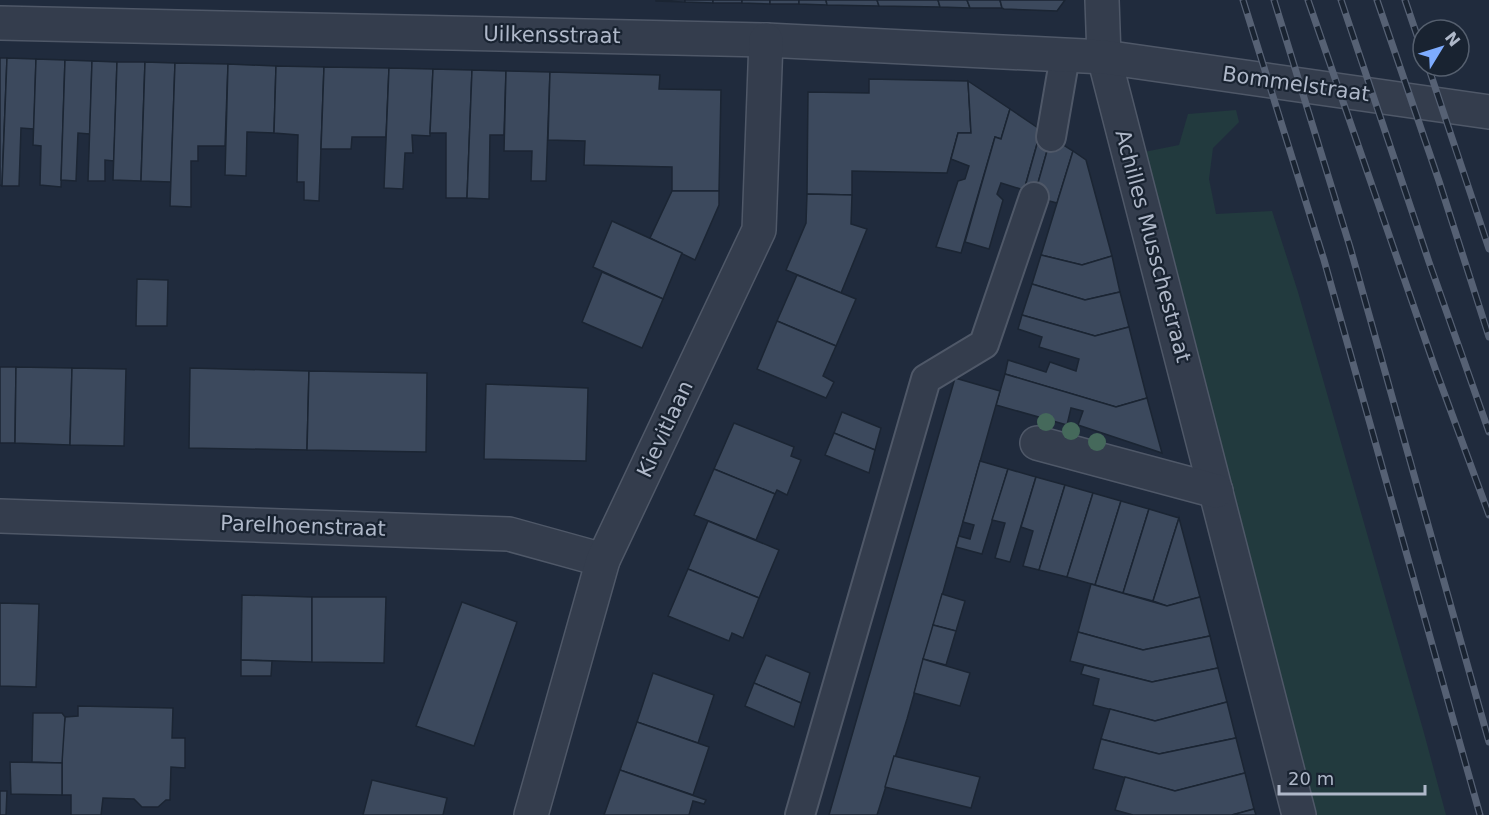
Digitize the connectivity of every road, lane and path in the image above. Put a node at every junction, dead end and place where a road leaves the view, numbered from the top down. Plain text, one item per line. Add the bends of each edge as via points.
1 (1102, 0) edge
2 (0, 23) edge
3 (766, 40) junction
4 (1065, 56) junction
5 (1104, 57) junction
6 (1489, 112) edge
7 (1052, 137) dead end
8 (1035, 197) dead end
9 (1037, 443) dead end
10 (1216, 491) junction
11 (0, 516) edge
12 (603, 560) junction
13 (531, 815) edge
14 (800, 815) edge
15 (1299, 815) edge

1 - 5 street, Achilles Musschestraat
2 - 3 street, Uilkensstraat
3 - 4 street, Uilkensstraat
3 - 12 street, Kievitlaan via 759,230
4 - 5 street, Uilkensstraat
4 - 7 lane
5 - 6 street, Bommelstraat
5 - 10 street, Achilles Musschestraat
8 - 14 lane via 984,344 926,379
9 - 10 street
10 - 15 street, Achilles Musschestraat
11 - 12 street, Parelhoenstraat via 509,534
12 - 13 street, Kievitlaan

